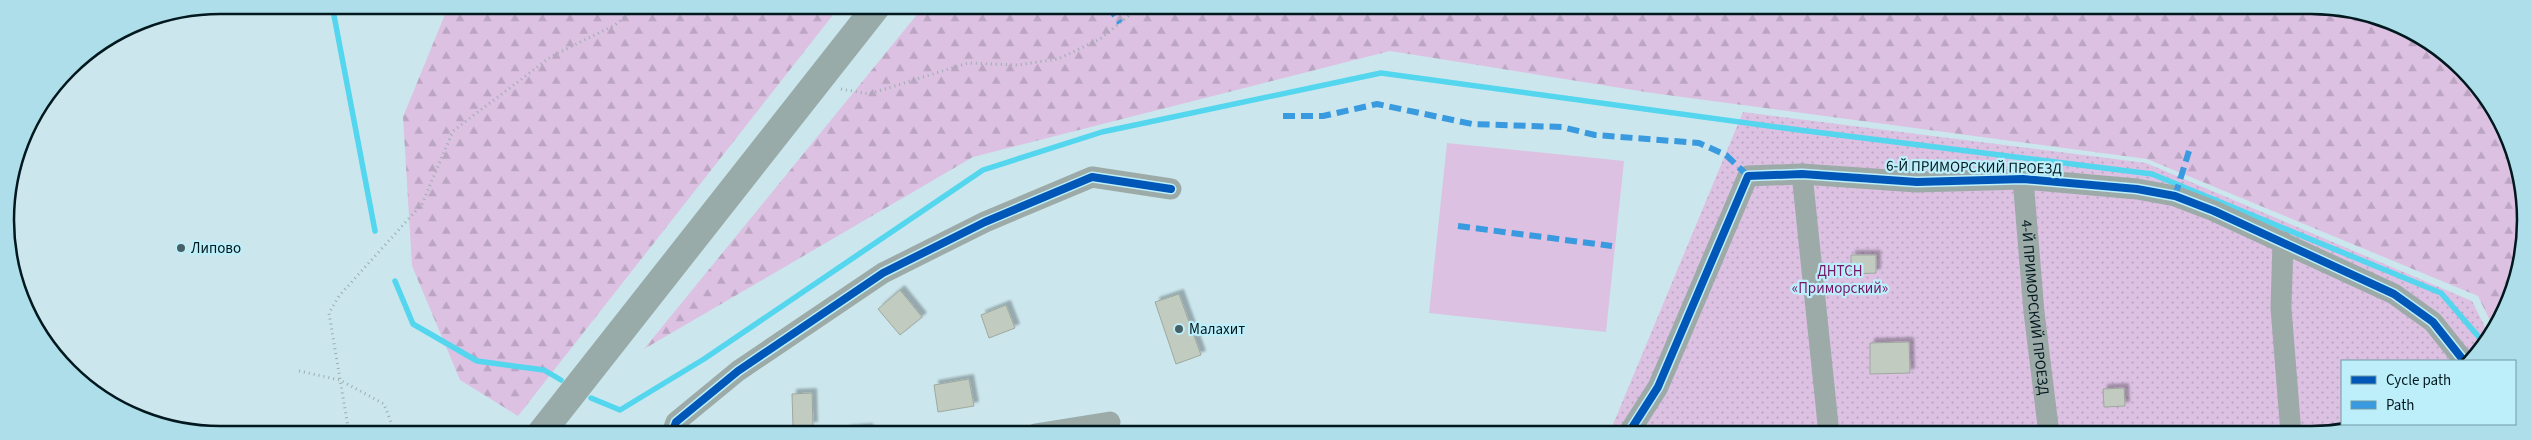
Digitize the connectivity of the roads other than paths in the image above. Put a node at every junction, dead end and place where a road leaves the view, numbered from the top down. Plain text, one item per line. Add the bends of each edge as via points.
1 (871, 14) edge
2 (1802, 174) junction
3 (2023, 179) junction
4 (1171, 189) dead end
5 (2283, 242) junction
6 (2463, 360) edge
7 (1110, 422) dead end
8 (547, 426) edge
9 (675, 426) edge
10 (1085, 426) edge
11 (1633, 426) edge
12 (1828, 426) edge
13 (2049, 426) edge
14 (2290, 426) edge

1 - 8 main road
2 - 3 street, 6-Й ПРИМОРСКИЙ ПРОЕЗД via 1918,182
2 - 11 street, 6-Й ПРИМОРСКИЙ ПРОЕЗД via 1748,176 1658,387
2 - 12 street
3 - 5 street, 6-Й ПРИМОРСКИЙ ПРОЕЗД via 2137,189 2174,196
3 - 13 street, 4-Й ПРИМОРСКИЙ ПРОЕЗД via 2034,312
4 - 9 street via 1092,177 985,222 883,273 738,371
5 - 6 street, 6-Й ПРИМОРСКИЙ ПРОЕЗД via 2394,294 2433,322
5 - 14 street via 2281,308
7 - 10 street

